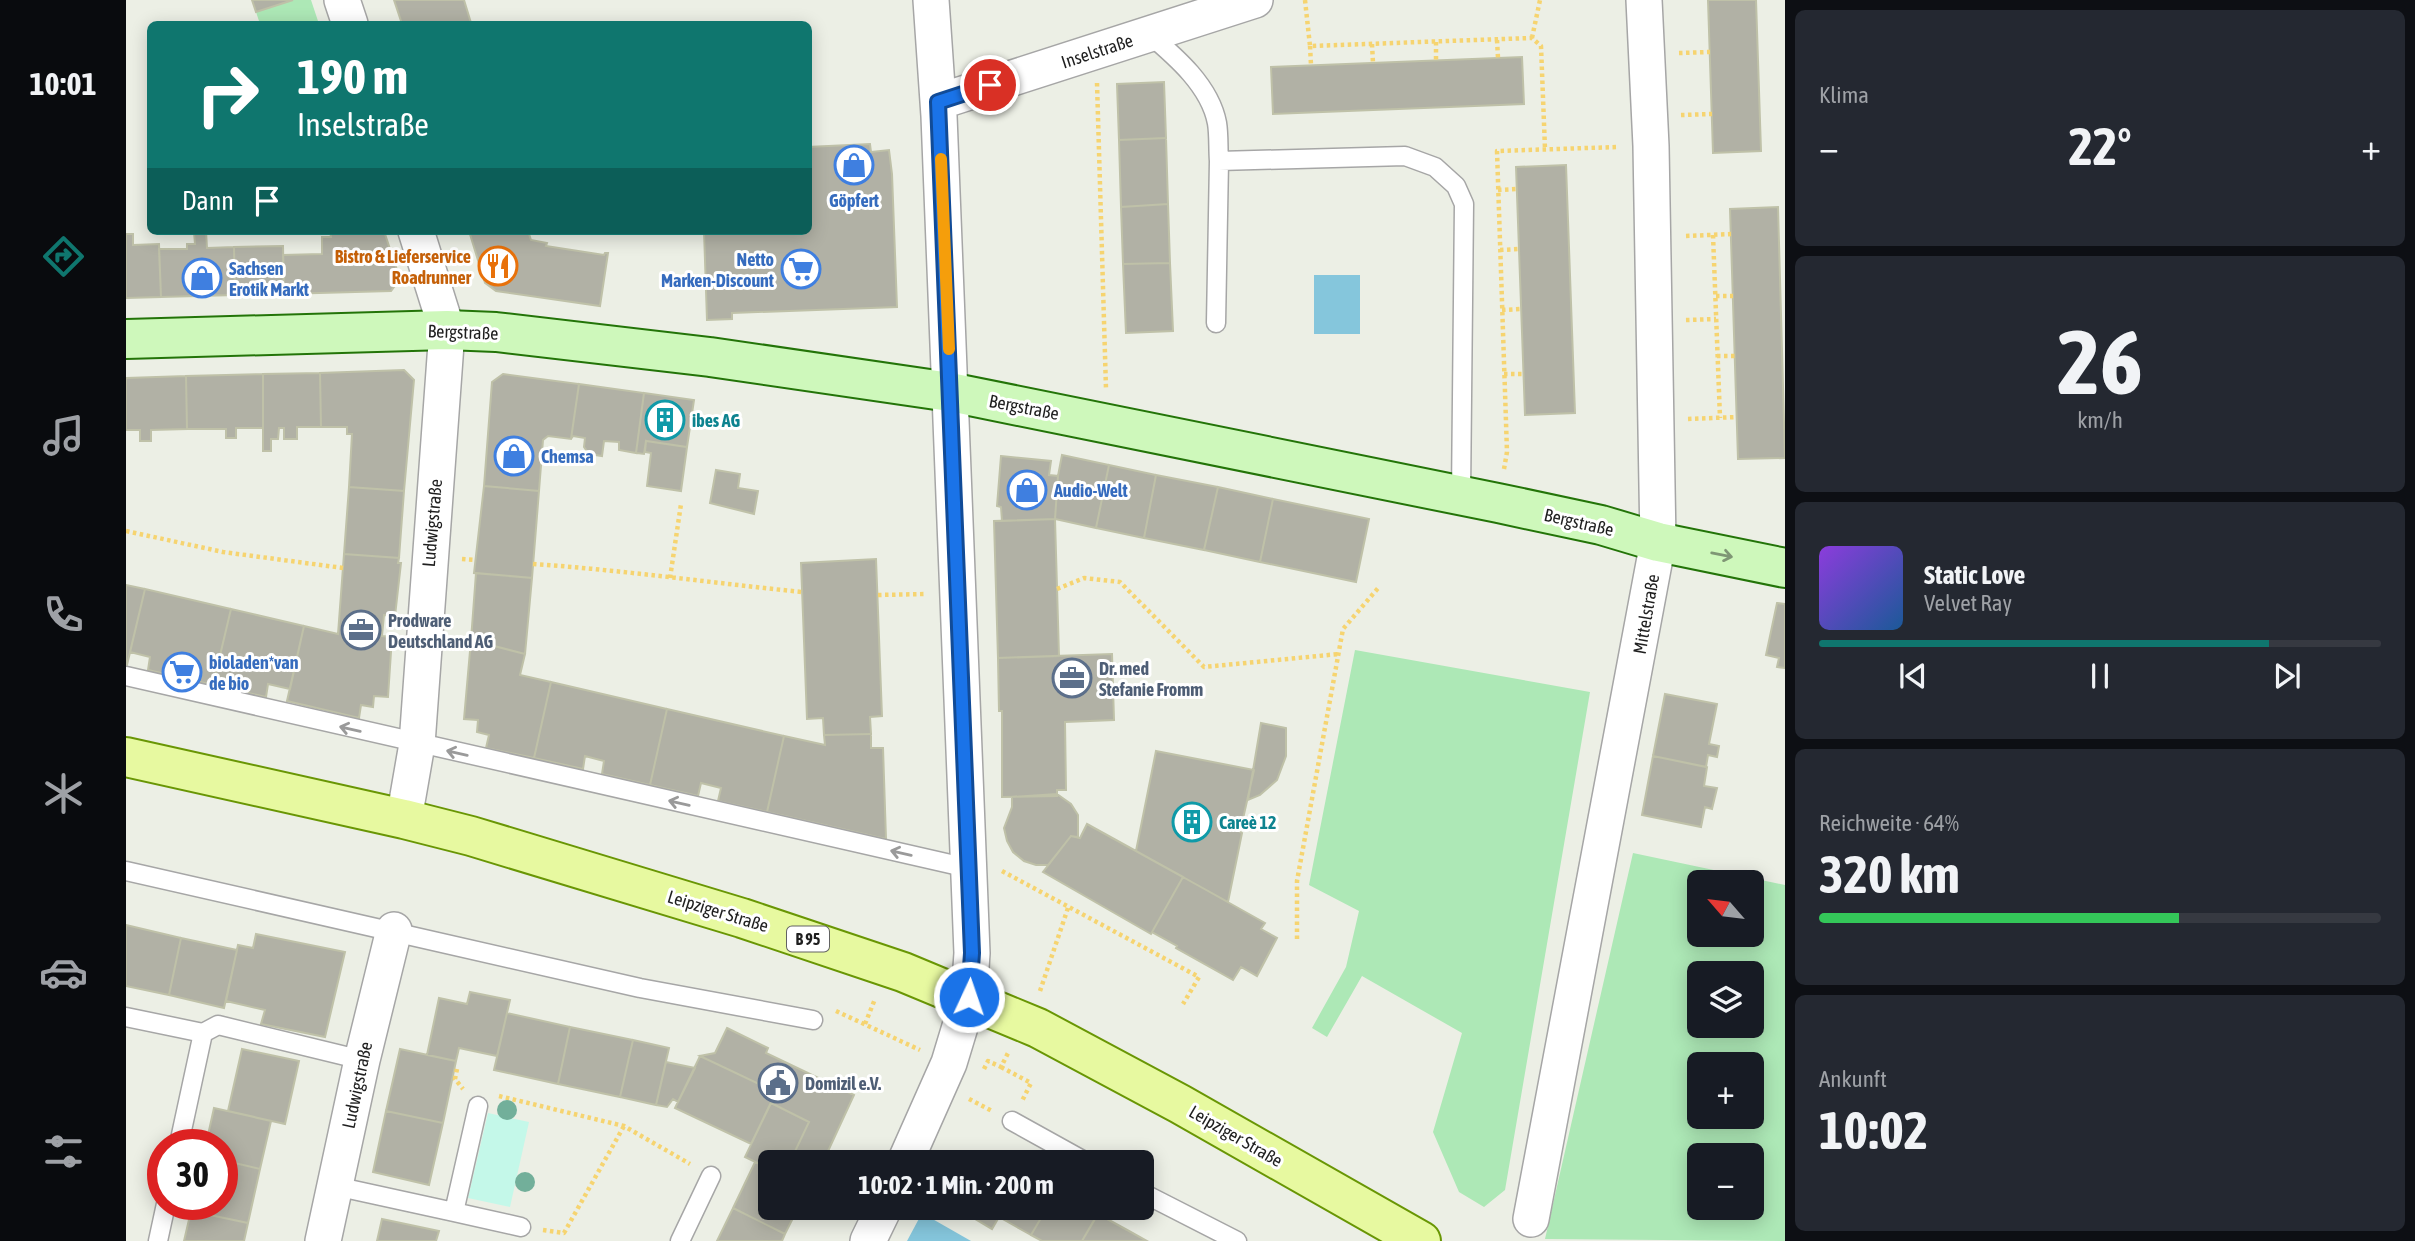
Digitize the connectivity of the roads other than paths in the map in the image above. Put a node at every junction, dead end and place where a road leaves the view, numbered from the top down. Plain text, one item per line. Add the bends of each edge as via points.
1 (342, 0) edge
2 (931, 0) edge
3 (1255, 0) edge
4 (1644, 0) edge
5 (349, 21) edge
6 (1149, 34) junction
7 (938, 102) junction
8 (1219, 161) junction
9 (417, 235) edge
10 (1216, 323) dead end
11 (447, 330) junction
12 (126, 339) edge
13 (950, 392) junction
14 (1461, 495) junction
15 (1658, 542) junction
16 (1785, 568) edge
17 (126, 676) edge
18 (417, 744) junction
19 (126, 757) edge
20 (404, 819) junction
21 (968, 868) junction
22 (126, 871) edge
23 (394, 930) junction
24 (969, 997) junction
25 (126, 1017) edge
26 (813, 1020) dead end
27 (203, 1033) junction
28 (362, 1060) junction
29 (484, 1100) road end
30 (1012, 1121) road end
31 (181, 1129) edge
32 (910, 1150) edge
33 (1064, 1150) edge
34 (711, 1176) road end
35 (335, 1186) junction
36 (1154, 1199) edge
37 (454, 1212) junction
38 (1531, 1219) dead end
39 (163, 1220) edge
40 (878, 1220) edge
41 (521, 1227) road end
42 (158, 1241) edge
43 (323, 1241) edge
44 (680, 1241) edge
45 (868, 1241) edge
46 (1237, 1241) edge
47 (1421, 1241) edge

1 - 5 street
2 - 7 street
3 - 6 street, Inselstraße
4 - 15 street, Mittelstraße
6 - 7 street, Inselstraße
6 - 8 lane via 1178,58 1205,92 1217,122
7 - 13 street
8 - 10 lane
8 - 14 lane via 1405,156 1436,167 1456,186 1464,204
9 - 11 street, Ludwigstraße
11 - 12 main road, Bergstraße
11 - 13 main road, Bergstraße via 710,357
11 - 18 street, Ludwigstraße
13 - 14 main road, Bergstraße
13 - 21 street
14 - 15 main road, Bergstraße
15 -> 16 main road, Bergstraße
15 - 38 street, Mittelstraße
18 -> 17 lane
18 - 20 street, Ludwigstraße
21 -> 18 lane
19 - 20 main road, Leipziger Straße / B 95
20 - 24 main road, Leipziger Straße / B 95 via 742,918
21 - 24 street
22 - 23 lane
23 - 26 lane via 640,988
23 - 28 street, Ludwigstraße
24 - 32 street via 949,1063
24 - 47 main road, Leipziger Straße / B 95 via 1180,1104
25 - 27 lane
27 - 28 lane via 218,1025
27 - 31 lane
28 - 35 street, Ludwigstraße
29 - 37 lane
30 - 33 lane
34 - 44 lane
35 - 37 lane
35 - 43 street, Ludwigstraße
36 - 46 lane
37 - 41 lane
39 - 42 lane
40 - 45 street

